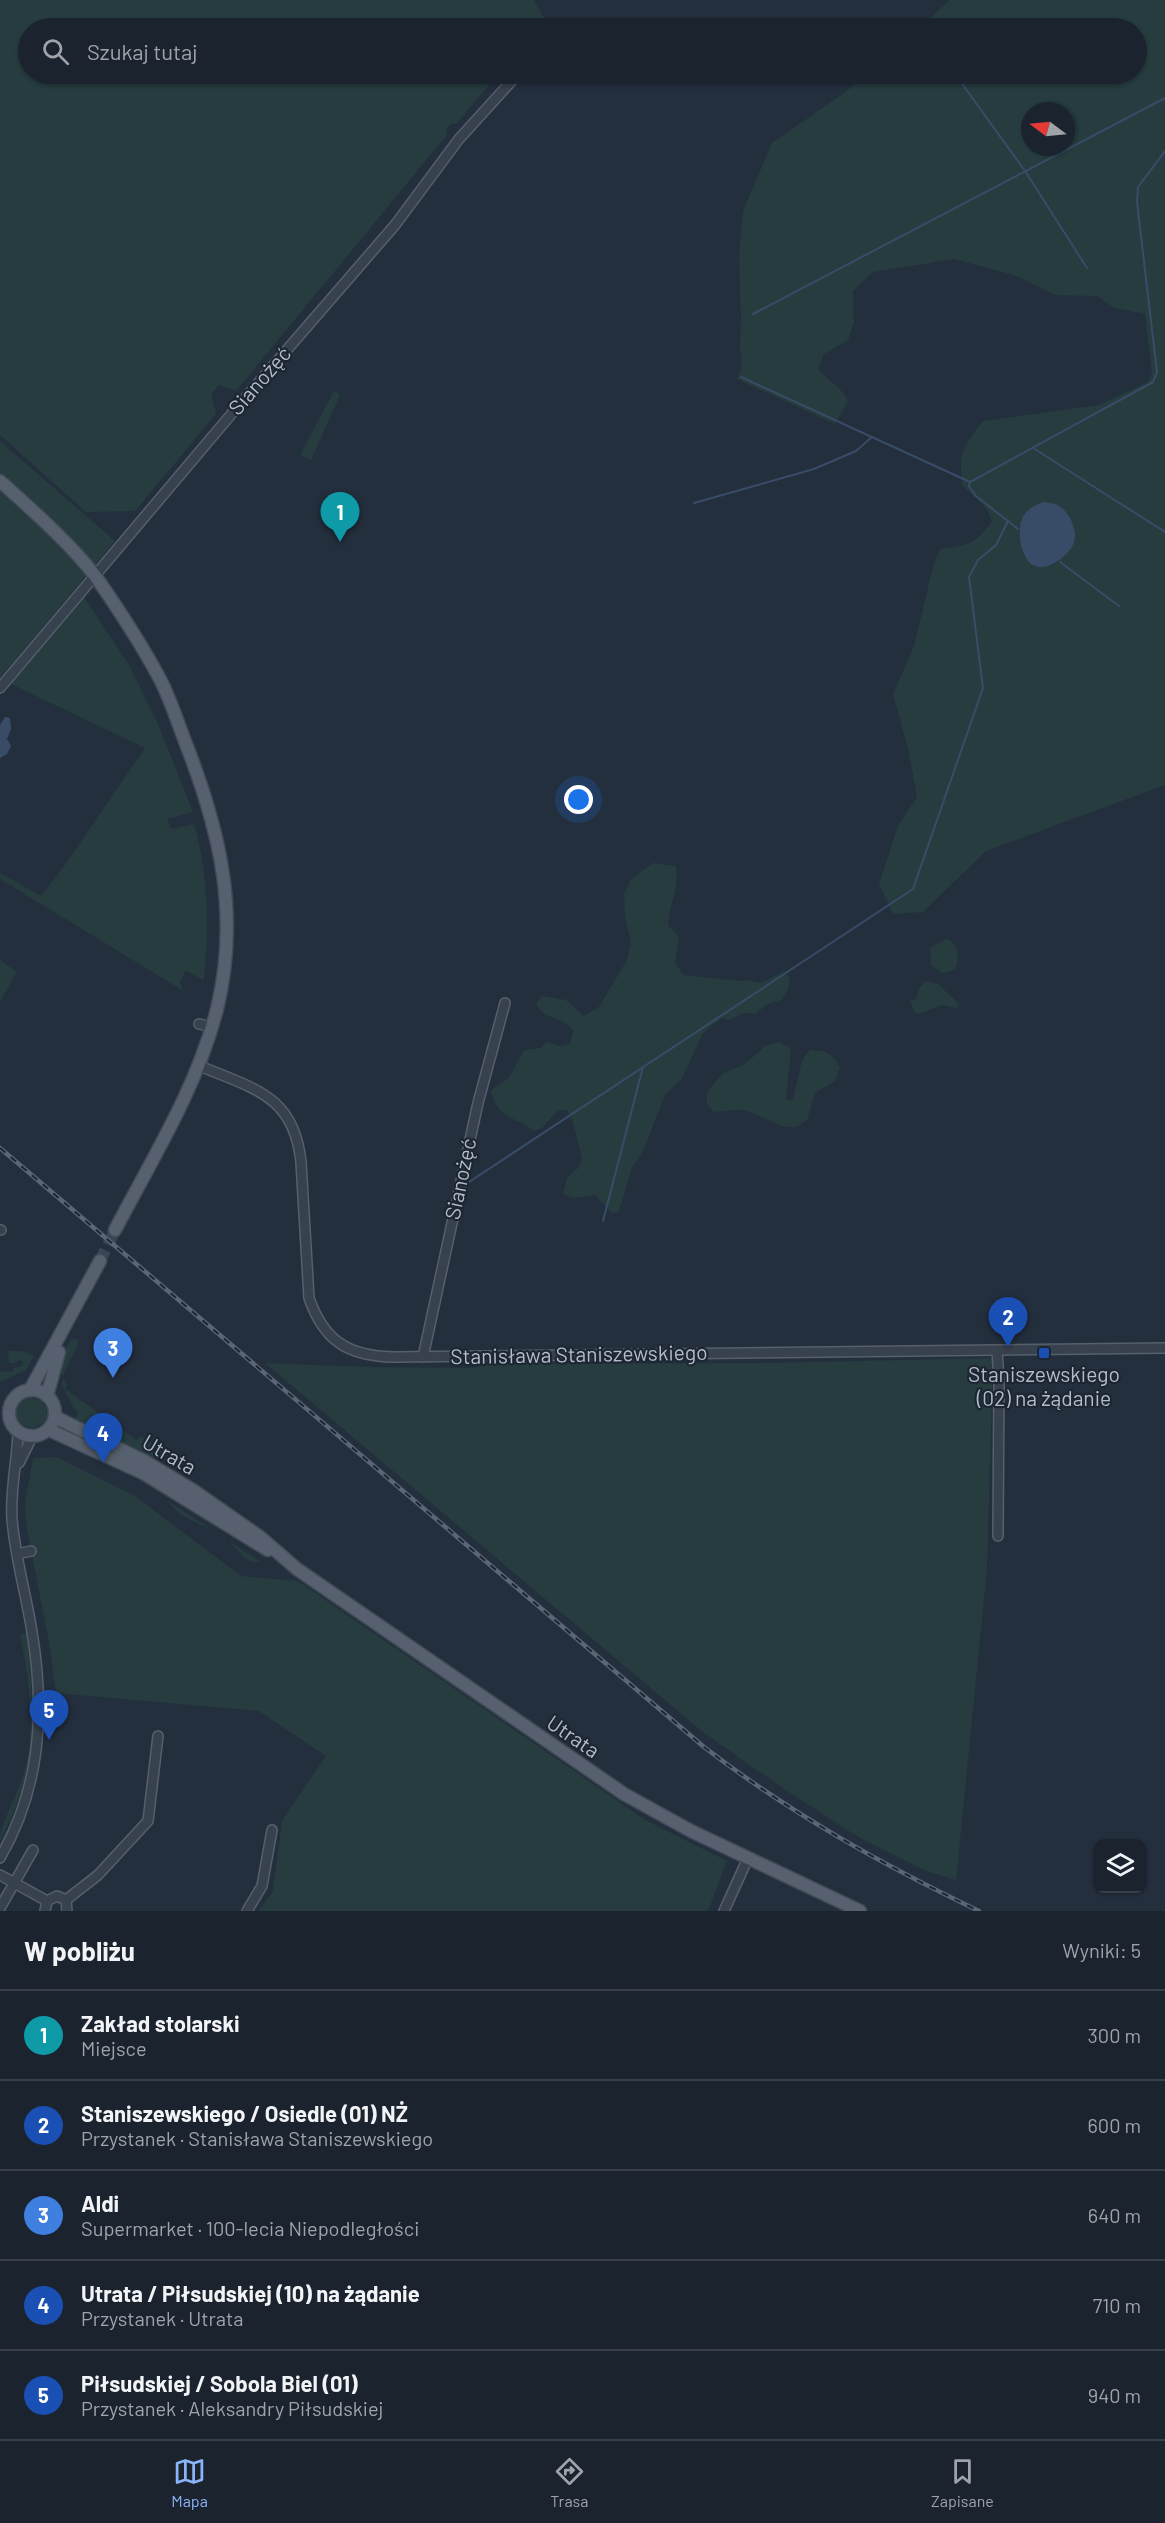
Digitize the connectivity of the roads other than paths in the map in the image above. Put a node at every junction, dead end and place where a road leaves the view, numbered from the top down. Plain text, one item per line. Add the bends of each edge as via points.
1 (509, 84) edge
2 (0, 481) edge
3 (94, 575) junction
4 (0, 688) edge
5 (505, 1003) dead end
6 (199, 1024) dead end
7 (212, 1027) junction
8 (200, 1065) junction
9 (115, 1230) tunnel mouth
10 (100, 1261) tunnel mouth
11 (76, 1306) junction
12 (1165, 1348) edge
13 (997, 1350) junction
14 (423, 1357) junction
15 (30, 1390) junction
16 (0, 1395) edge
17 (47, 1396) junction
18 (14, 1398) junction
19 (4, 1411) edge
20 (55, 1417) junction
21 (49, 1430) junction
22 (18, 1433) junction
23 (32, 1437) junction
24 (16, 1471) junction
25 (998, 1536) dead end
26 (31, 1551) dead end
27 (17, 1554) junction
28 (285, 1560) junction
29 (57, 1705) dead end
30 (40, 1706) junction
31 (158, 1736) dead end
32 (272, 1830) dead end
33 (33, 1850) dead end
34 (0, 1858) edge
35 (748, 1858) junction
36 (0, 1875) edge
37 (14, 1883) junction
38 (66, 1900) junction
39 (46, 1906) edge
40 (0, 1908) edge
41 (67, 1911) edge
42 (247, 1911) edge
43 (724, 1911) edge
44 (860, 1911) edge

1 - 3 street, Sianożęć via 459,140 395,225
2 - 3 main road
3 - 4 street, Sianożęć
3 - 7 main road via 161,682 213,820 223,870 228,935
5 - 14 street, Sianożęć via 478,1103
6 - 7 street
7 - 8 main road
8 - 9 main road
8 - 14 street, Stanisława Staniszewskiego via 276,1102 292,1123 299,1141 309,1298 315,1317 326,1332 361,1353
10 - 11 main road
11 - 15 main road
11 - 17 main road
12 - 13 street, Stanisława Staniszewskiego
13 - 14 street, Stanisława Staniszewskiego
13 - 25 street
15 - 17 main road
15 - 18 main road
16 - 18 main road
17 - 20 main road via 54,1404
18 - 19 main road
19 - 22 main road
20 - 21 main road
20 - 28 main road, Utrata via 194,1491 260,1537
21 - 23 main road
21 - 28 main road, Utrata via 142,1473
22 - 23 main road
22 - 24 street
23 - 24 street
24 - 27 street via 11,1506
26 - 27 street
27 - 30 street via 34,1643
28 - 35 main road, Utrata via 606,1783 673,1822
29 - 30 street
30 - 34 street via 33,1774 19,1818
31 - 38 street via 148,1821 98,1875
32 - 42 street via 262,1886
33 - 37 street
35 - 43 street
35 - 44 main road, Utrata
36 - 37 street
37 - 39 street
37 - 40 street
38 - 39 street via 54,1896
38 - 41 street

